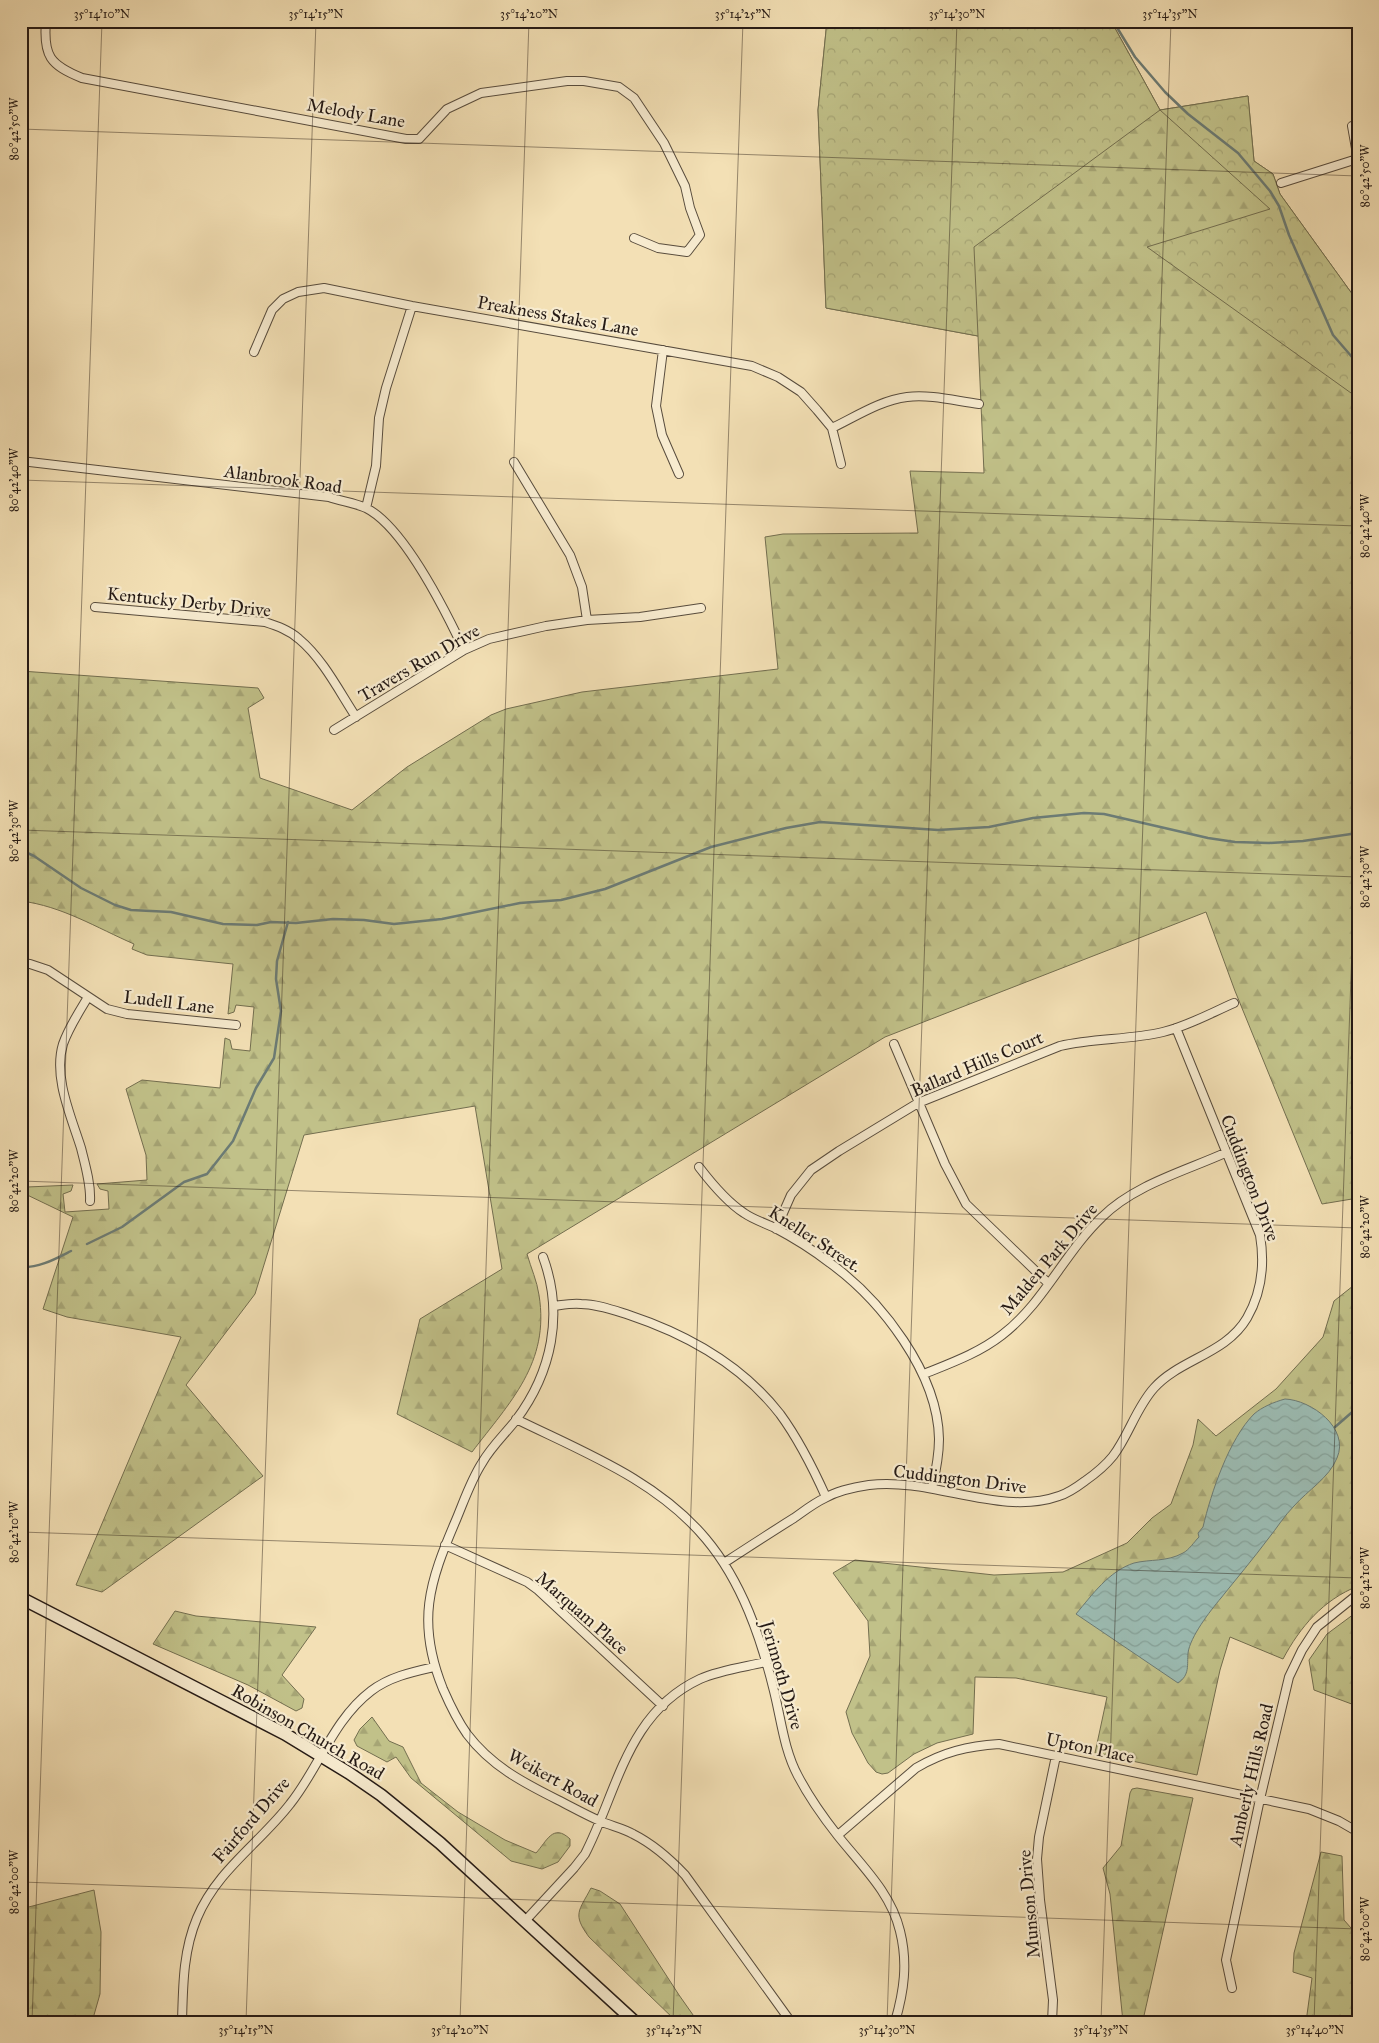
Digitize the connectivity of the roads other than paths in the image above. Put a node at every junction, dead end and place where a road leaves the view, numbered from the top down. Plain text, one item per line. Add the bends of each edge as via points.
1 (46, 21) edge
2 (1352, 126) dead end
3 (1358, 159) edge
4 (1281, 183) dead end
5 (634, 238) dead end
6 (412, 306) junction
7 (663, 350) junction
8 (254, 352) dead end
9 (979, 404) dead end
10 (832, 428) junction
11 (21, 461) edge
12 (514, 462) dead end
13 (841, 464) dead end
14 (679, 474) dead end
15 (366, 508) junction
16 (95, 607) dead end
17 (701, 608) dead end
18 (587, 620) junction
19 (464, 650) junction
20 (356, 717) junction
21 (334, 730) dead end
22 (21, 963) edge
23 (88, 997) junction
24 (1234, 1003) dead end
25 (236, 1025) dead end
26 (1176, 1028) junction
27 (894, 1044) dead end
28 (918, 1103) junction
29 (1225, 1152) junction
30 (699, 1167) dead end
31 (90, 1201) dead end
32 (776, 1229) junction
33 (543, 1257) dead end
34 (1048, 1283) junction
35 (554, 1306) junction
36 (924, 1374) junction
37 (516, 1419) junction
38 (932, 1488) junction
39 (826, 1497) junction
40 (445, 1545) junction
41 (724, 1563) junction
42 (1358, 1594) edge
43 (21, 1598) edge
44 (766, 1662) junction
45 (434, 1667) junction
46 (662, 1706) junction
47 (320, 1755) junction
48 (1056, 1756) junction
49 (1260, 1800) junction
50 (599, 1821) junction
51 (1358, 1832) edge
52 (838, 1836) junction
53 (525, 1921) junction
54 (1232, 1988) dead end
55 (182, 2022) edge
56 (635, 2022) edge
57 (791, 2022) edge
58 (895, 2022) edge
59 (1052, 2022) edge

1 - 5 street, Melody Lane via 45,47 52,60 64,71 82,78 406,139 419,138 447,109 482,93 567,81 619,87 634,98 664,143 685,186 700,234 687,252 658,248
2 - 3 street
3 - 4 street
6 - 7 street, Preakness Stakes Lane
6 - 8 street, Preakness Stakes Lane via 324,288 298,292 283,299 272,310
6 - 15 street via 379,418 376,466
7 - 10 street, Preakness Stakes Lane via 752,366 778,376 800,392
7 - 14 street via 656,406 662,435
9 - 10 street via 925,396 906,397 878,406
10 - 13 street, Preakness Stakes Lane
11 - 15 street, Alanbrook Road via 329,497
12 - 18 street via 570,555 582,587
15 - 19 street, Alanbrook Road via 394,532 410,554 445,611
16 - 20 street, Kentucky Derby Drive via 264,622 283,628 311,652
17 - 18 street, Travers Run Drive via 640,617
18 - 19 street, Travers Run Drive via 489,639
19 - 20 street, Travers Run Drive
20 - 21 street, Travers Run Drive
22 - 23 street, Ludell Lane via 48,970
23 - 25 street, Ludell Lane via 127,1014
23 - 31 street via 63,1044 60,1076 85,1163
24 - 26 street, Ballard Hills Court
26 - 28 street, Ballard Hills Court via 1143,1036 1060,1046
26 - 29 street, Cuddington Drive
27 - 28 street
28 - 32 street, Ballard Hills Court via 811,1170 792,1195
28 - 34 street via 966,1204
29 - 34 street, Malden Park Drive via 1123,1199 1079,1241
29 - 38 street, Cuddington Drive via 1260,1235 1263,1254 1256,1301 1245,1321 1220,1345 1160,1382 1147,1397 1114,1455 1076,1488 1060,1496 1034,1502 982,1498
30 - 32 street, Kneller Street. via 715,1188 744,1214
32 - 36 street, Kneller Street. via 860,1286 886,1315
33 - 35 street, Weikert Road via 550,1276
34 - 36 street, Malden Park Drive via 1002,1336 977,1352
35 - 37 street, Weikert Road via 552,1344 544,1372
35 - 39 street via 580,1304 649,1322 684,1337 738,1371 779,1413 794,1434
36 - 38 street, Kneller Street. via 936,1410 939,1438
37 - 40 street, Weikert Road via 482,1462
37 - 41 street, Jerimoth Drive via 635,1479 654,1492 686,1517
38 - 39 street, Cuddington Drive via 889,1484
39 - 41 street, Cuddington Drive
40 - 45 street, Weikert Road via 430,1589 429,1641
40 - 46 street, Marquam Place via 538,1590
41 - 44 street, Jerimoth Drive via 752,1621
42 - 49 street, Amberly Hills Road via 1317,1627 1298,1656 1289,1677
43 - 47 street, Robinson Church Road
44 - 46 street via 702,1678
44 - 52 street, Jerimoth Drive via 780,1724 796,1774
45 - 47 street, Fairford Drive via 396,1677 370,1691 350,1710
45 - 50 street, Weikert Road via 455,1716 483,1752 518,1779
46 - 50 street via 631,1745
47 - 53 street, Robinson Church Road via 413,1820
47 - 55 street, Fairford Drive via 289,1806 225,1873 203,1905 186,1954
48 - 49 street, Upton Place
48 - 52 street, Upton Place via 999,1744 949,1752 916,1768
48 - 59 street, Munson Drive via 1037,1859 1053,2000
49 - 51 street, Upton Place via 1309,1809
49 - 54 street, Amberly Hills Road via 1226,1960
50 - 53 street via 589,1846 574,1868
50 - 57 street, Weikert Road via 633,1834 679,1869
52 - 58 street, Jerimoth Drive via 881,1888 900,1931 906,1962
53 - 56 street, Robinson Church Road

